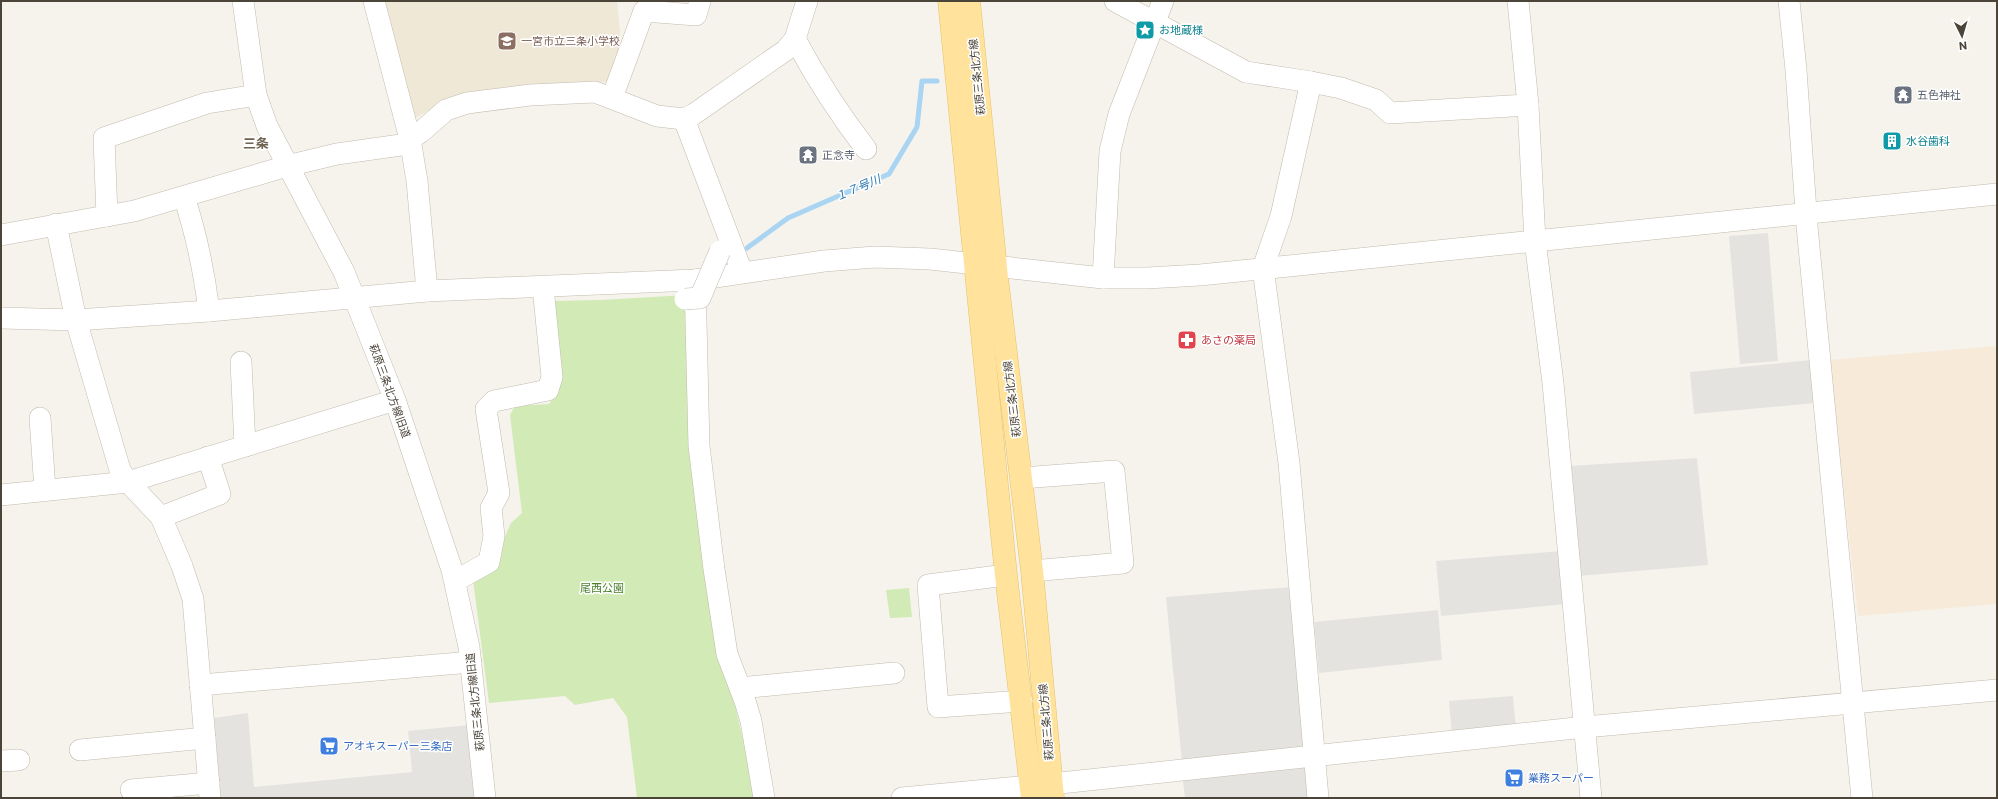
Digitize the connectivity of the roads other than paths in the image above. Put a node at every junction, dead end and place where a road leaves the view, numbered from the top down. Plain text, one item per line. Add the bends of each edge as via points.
1 (243, 1) edge
2 (374, 1) edge
3 (700, 1) edge
4 (807, 1) edge
5 (949, 1) edge
6 (969, 1) edge
7 (1115, 1) edge
8 (1163, 1) edge
9 (1518, 1) edge
10 (1790, 1) edge
11 (1154, 22) junction
12 (795, 39) junction
13 (1312, 82) junction
14 (256, 95) junction
15 (612, 98) junction
16 (1528, 105) junction
17 (684, 119) junction
18 (410, 139) junction
19 (866, 148) dead end
20 (287, 166) junction
21 (1997, 194) edge
22 (184, 197) junction
23 (1806, 214) junction
24 (107, 216) junction
25 (56, 224) junction
26 (1, 234) edge
27 (1535, 241) junction
28 (720, 251) dead end
29 (975, 265) junction
30 (997, 268) junction
31 (1263, 268) junction
32 (742, 272) junction
33 (1103, 278) junction
34 (695, 280) junction
35 (543, 287) junction
36 (427, 291) junction
37 (354, 298) junction
38 (685, 300) dead end
39 (209, 311) junction
40 (1, 318) edge
41 (76, 320) junction
42 (242, 362) dead end
43 (395, 400) junction
44 (40, 418) dead end
45 (245, 446) junction
46 (208, 457) junction
47 (1022, 478) junction
48 (128, 482) junction
49 (45, 490) junction
50 (1, 495) edge
51 (161, 517) junction
52 (1032, 571) junction
53 (1006, 574) junction
54 (454, 581) junction
55 (471, 662) junction
56 (894, 673) dead end
57 (200, 685) junction
58 (740, 688) junction
59 (1997, 690) edge
60 (1022, 701) junction
61 (1852, 703) junction
62 (1585, 727) junction
63 (205, 738) junction
64 (80, 750) dead end
65 (1314, 755) junction
66 (131, 790) dead end
67 (210, 790) edge
68 (1042, 792) edge
69 (485, 798) edge
70 (764, 798) edge
71 (902, 798) edge
72 (1318, 798) edge
73 (1591, 798) edge
74 (1862, 798) edge

1 - 14 street, 萩原三条北方線旧道
2 - 18 street
3 - 15 street via 696,15 644,11
4 - 12 street
5 - 29 main road, 萩原三条北方線
6 - 30 main road, 萩原三条北方線
7 - 11 street
8 - 11 street
9 - 16 street
10 - 23 street
11 - 13 street via 1246,72
11 - 33 street via 1119,114 1110,151
12 - 17 street via 786,50
12 - 19 street via 816,78
13 - 16 street via 1341,88 1376,100 1390,113
13 - 31 street via 1281,216
14 - 20 street, 萩原三条北方線旧道 via 267,126
14 - 24 street via 207,103 104,138
15 - 17 street via 657,116
15 - 18 street via 595,92 530,95 467,103 446,110
16 - 27 street
17 - 32 street
18 - 20 street via 401,145 337,154
18 - 36 street via 417,181
20 - 22 street
20 - 37 street, 萩原三条北方線旧道 via 344,272
21 - 23 street
22 - 24 street
22 - 39 street via 204,268
23 - 27 street
23 - 61 street
24 - 25 street
25 - 26 street
25 - 41 street
27 - 31 street
27 - 62 street via 1553,383
28 - 38 street, bridge via 700,298
29 - 30 street
29 - 32 street via 930,259 875,257
29 - 53 main road, 萩原三条北方線
30 - 33 street
30 - 47 main road, 萩原三条北方線
31 - 33 street via 1185,276
31 - 65 street via 1289,463
32 - 34 street
34 - 35 street
34 - 58 street via 699,446 727,654
35 - 36 street
35 - 54 street via 552,377 548,390 494,401 486,409 499,494 491,508 494,536 489,562
36 - 37 street
37 - 39 street
37 - 43 street, 萩原三条北方線旧道
39 - 41 street
40 - 41 street
41 - 48 street via 120,470
42 - 45 street
43 - 45 street
43 - 54 street, 萩原三条北方線旧道
44 - 49 street
45 - 46 street
46 - 48 street
46 - 51 street via 220,494
47 - 52 main road, 萩原三条北方線
47 - 52 street via 1114,471 1123,563
48 - 49 street
48 - 51 street
49 - 50 street
51 - 57 street via 193,599
52 - 68 main road, 萩原三条北方線
53 - 60 main road, 萩原三条北方線
53 - 60 street via 928,585 938,707
54 - 55 street, 萩原三条北方線旧道
55 - 57 street
55 - 69 street, 萩原三条北方線旧道
56 - 58 street
57 - 63 street
58 - 70 street via 751,721
59 - 61 street
60 - 68 main road, 萩原三条北方線
61 - 62 street
61 - 74 street
62 - 65 street
62 - 73 street
63 - 64 street
63 - 67 street
65 - 68 street
65 - 72 street
66 - 67 street
68 - 71 street

